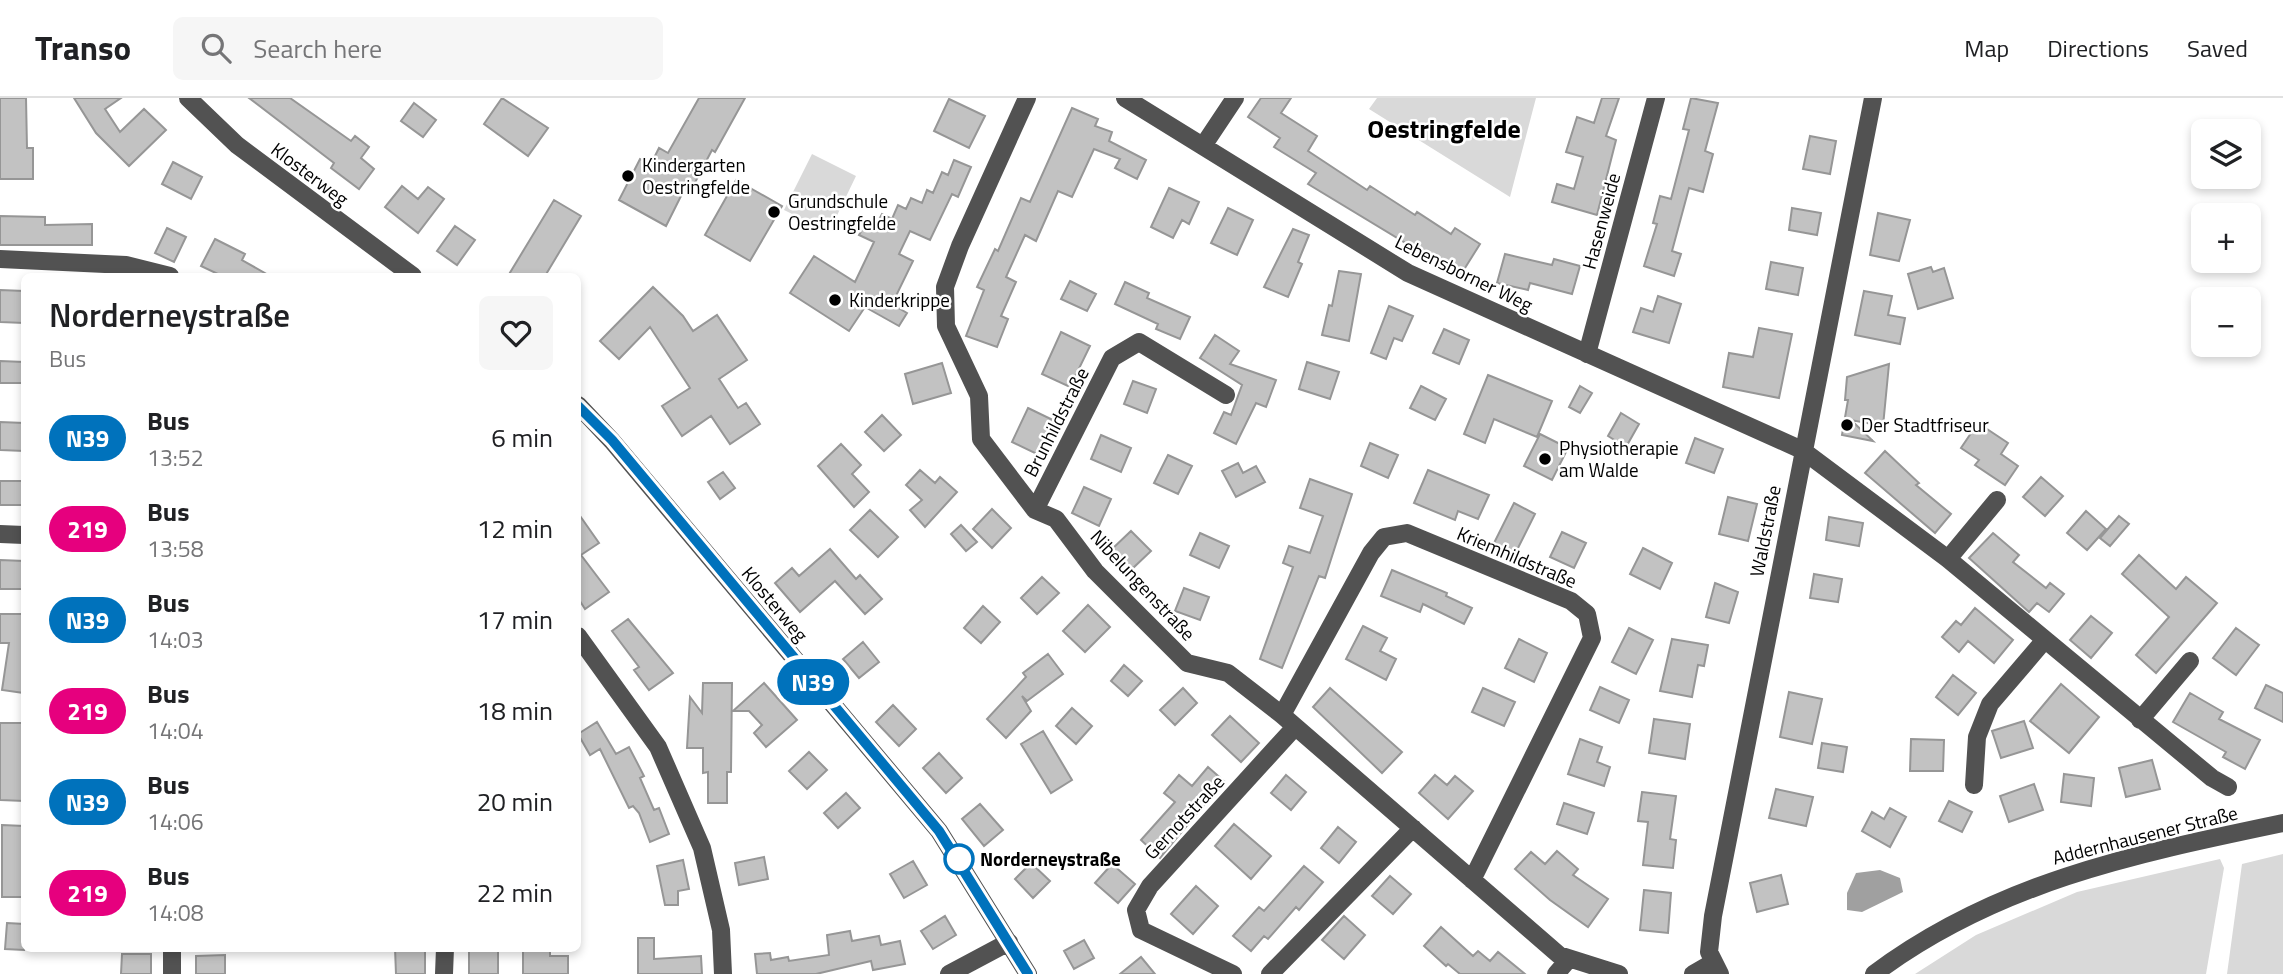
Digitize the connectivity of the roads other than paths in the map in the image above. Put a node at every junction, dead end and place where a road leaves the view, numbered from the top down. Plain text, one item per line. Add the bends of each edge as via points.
1 (188, 98) edge
2 (1027, 98) edge
3 (1125, 98) edge
4 (1235, 98) edge
5 (1656, 98) edge
6 (1873, 98) edge
7 (1203, 146) junction
8 (0, 260) edge
9 (158, 273) edge
10 (409, 273) edge
11 (1587, 354) junction
12 (1226, 395) dead end
13 (581, 408) edge
14 (1802, 450) junction
15 (1997, 500) dead end
16 (1035, 510) junction
17 (0, 534) edge
18 (21, 535) edge
19 (1948, 559) junction
20 (581, 640) edge
21 (2043, 642) junction
22 (2190, 661) dead end
23 (2140, 720) junction
24 (1289, 721) junction
25 (1974, 785) dead end
26 (2228, 787) dead end
27 (2283, 823) edge
28 (1413, 828) junction
29 (1472, 880) junction
30 (1009, 942) junction
31 (172, 952) edge
32 (445, 952) edge
33 (1568, 960) junction
34 (1718, 971) edge
35 (172, 974) edge
36 (444, 974) edge
37 (723, 974) edge
38 (949, 974) edge
39 (1028, 974) edge
40 (1233, 974) edge
41 (1270, 974) edge
42 (1556, 974) edge
43 (1619, 974) edge
44 (1693, 974) edge
45 (1874, 974) edge

1 - 10 street, Klosterweg via 237,145
2 - 16 street, Nibelungenstraße via 945,286 946,326 979,396 981,439
3 - 7 street, Lebensborner Weg
4 - 7 street
5 - 11 street, Hasenweide
6 - 14 street, Waldstraße
7 - 11 street, Lebensborner Weg via 1408,273
8 - 9 street via 126,265
11 - 14 street, Lebensborner Weg
12 - 16 street, Brunhildstraße via 1139,342 1112,358
13 - 30 street, Klosterweg via 939,831
14 - 19 street, Lebensborner Weg
14 - 34 street, Waldstraße via 1713,916 1709,953
15 - 19 street
16 - 24 street, Nibelungenstraße via 1056,519 1095,571 1187,663 1228,673
17 - 18 street
19 - 21 street, Lebensborner Weg
20 - 37 street via 658,747 702,848 721,930
21 - 23 street, Lebensborner Weg
21 - 25 street via 1990,704 1977,737
22 - 23 street
23 - 26 street, Lebensborner Weg
24 - 28 street, Nibelungenstraße
24 - 29 street, Kriemhildstraße via 1371,553 1384,537 1408,533 1571,601 1587,614 1592,638
24 - 40 street, Gernotstraße via 1150,886 1136,910 1141,930
27 - 45 street, Addernhausener Straße via 2088,867 2023,889 1943,928
28 - 29 street, Nibelungenstraße
28 - 41 street
29 - 33 street, Nibelungenstraße
30 - 38 street
30 - 39 street, Klosterweg
31 - 35 street
32 - 36 street
33 - 42 street
33 - 43 street, Nibelungenstraße
34 - 44 street

